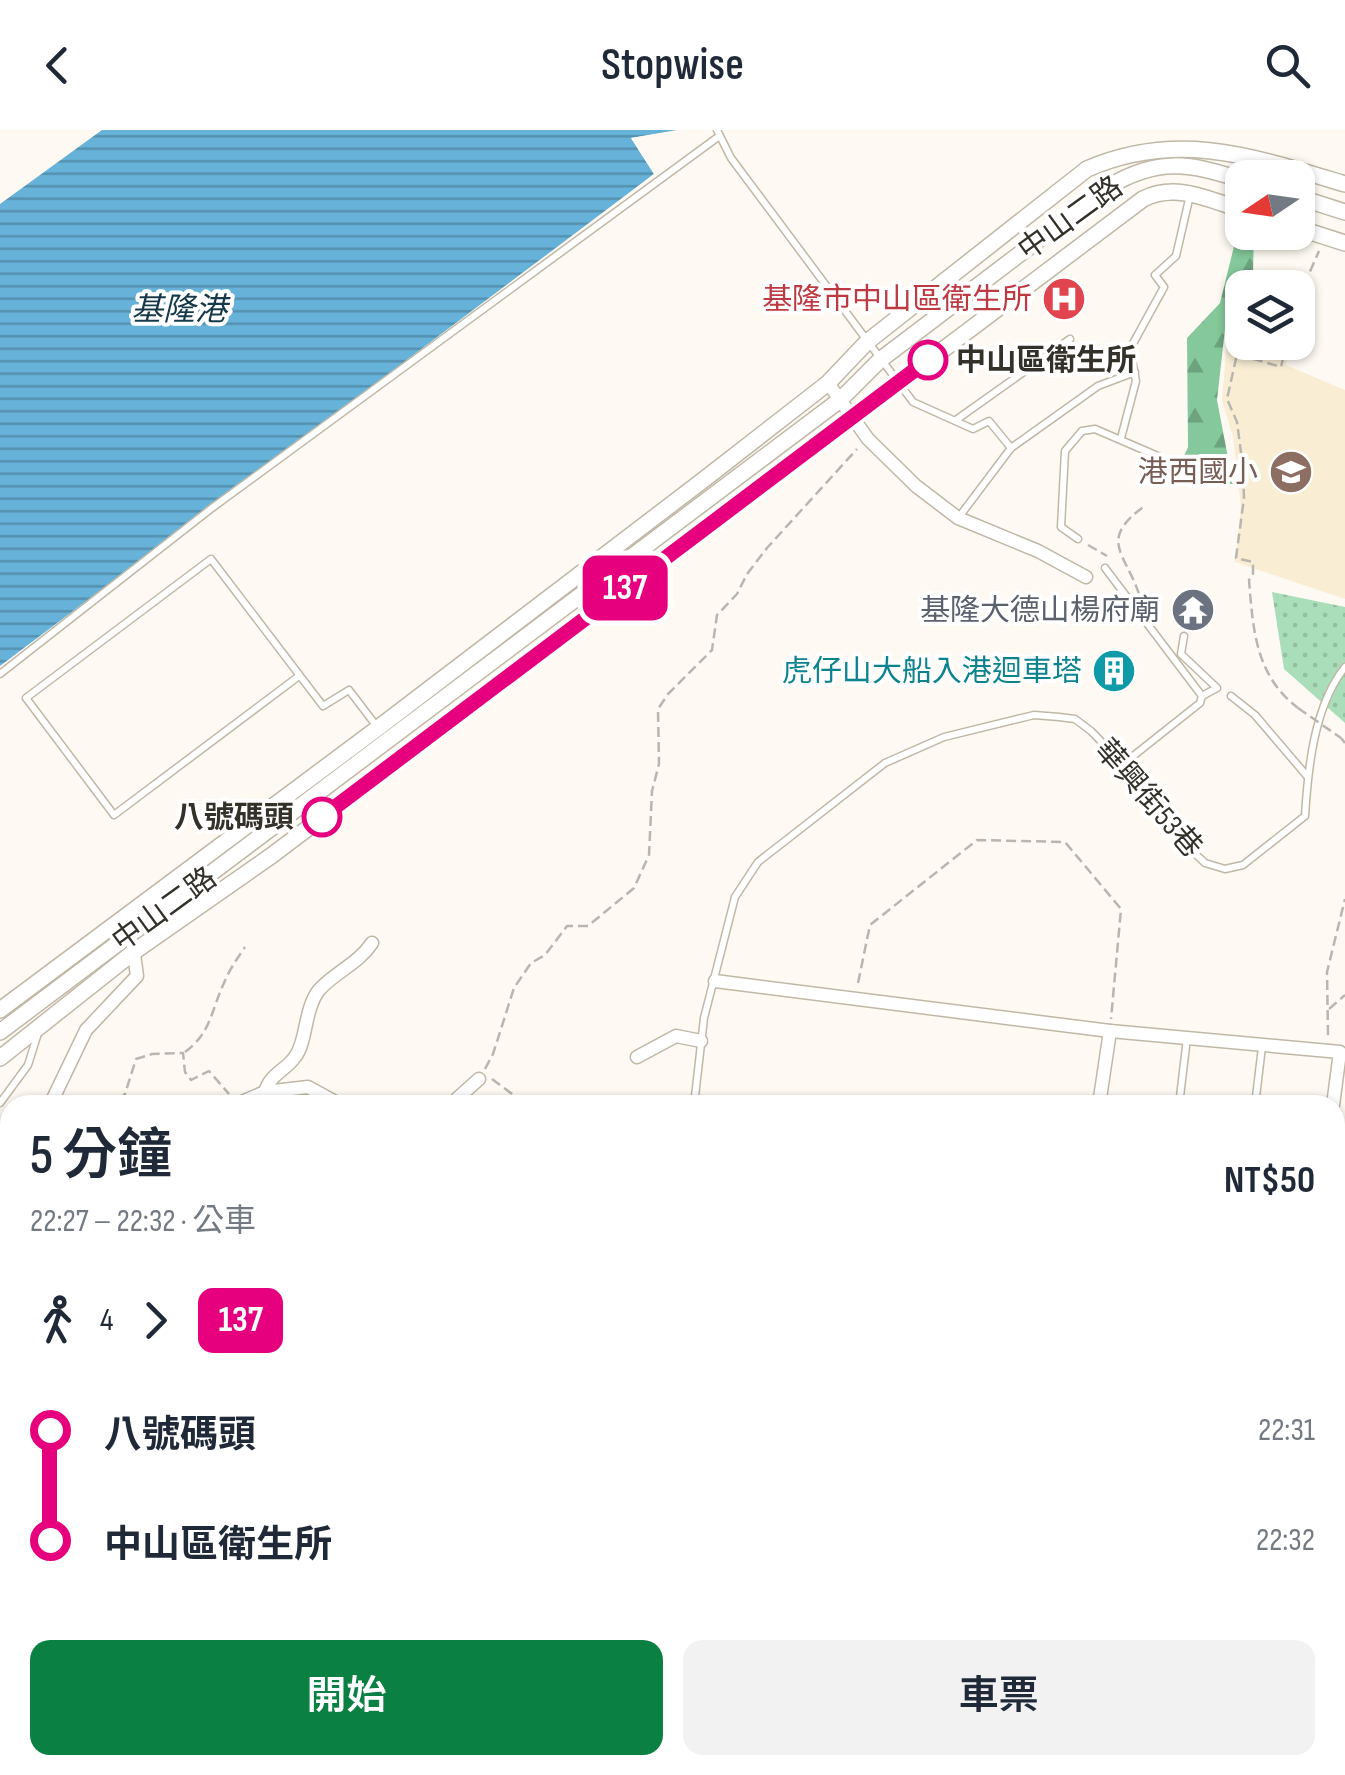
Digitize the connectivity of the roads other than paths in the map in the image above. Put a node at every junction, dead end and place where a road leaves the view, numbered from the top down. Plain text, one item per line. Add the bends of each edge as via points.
1 (718, 133) edge
2 (1225, 174) edge
3 (1345, 184) edge
4 (1190, 193) junction
5 (1315, 202) edge
6 (1225, 204) edge
7 (1345, 212) edge
8 (1315, 233) edge
9 (1345, 243) edge
10 (1070, 339) dead end
11 (867, 342) junction
12 (880, 360) junction
13 (1135, 372) junction
14 (828, 383) junction
15 (898, 383) junction
16 (840, 400) junction
17 (851, 418) junction
18 (955, 421) junction
19 (1121, 438) junction
20 (1012, 448) junction
21 (1160, 458) dead end
22 (958, 518) junction
23 (1078, 538) road end
24 (1104, 568) dead end
25 (1086, 577) dead end
26 (1184, 636) dead end
27 (1345, 667) edge
28 (0, 674) edge
29 (299, 676) junction
30 (1202, 696) junction
31 (1231, 696) dead end
32 (382, 734) junction
33 (399, 758) junction
34 (1123, 764) junction
35 (1307, 776) junction
36 (122, 929) junction
37 (372, 943) dead end
38 (135, 951) junction
39 (715, 981) junction
40 (0, 1010) edge
41 (40, 1028) junction
42 (1110, 1031) junction
43 (0, 1032) edge
44 (1187, 1038) junction
45 (701, 1040) junction
46 (1263, 1045) junction
47 (637, 1057) dead end
48 (0, 1058) edge
49 (479, 1078) dead end
50 (265, 1092) junction
51 (6, 1095) edge
52 (55, 1095) edge
53 (258, 1095) edge
54 (323, 1095) edge
55 (461, 1095) edge
56 (695, 1095) edge
57 (1100, 1095) edge
58 (1180, 1095) edge
59 (1256, 1095) edge
60 (1334, 1095) edge

1 - 11 lane
1 - 28 lane via 212,508
2 - 12 street, 中山二路 via 1184,164 1130,174
3 - 11 street, 中山二路 via 1204,142 1167,140 1116,151
4 - 6 street
4 - 13 lane via 1176,256 1156,275 1164,287 1130,349
4 - 15 street, 中山二路 via 1143,199
5 - 7 street
8 - 9 street
10 - 18 lane
11 - 12 lane
11 - 14 street, 中山二路
12 - 15 lane
12 - 16 street, 中山二路
13 - 19 lane
13 - 20 lane via 1098,386
14 - 16 street
14 - 32 street, 中山二路
15 - 17 street, 中山二路
15 - 18 lane via 913,402
16 - 17 street
16 - 32 street, 中山二路
17 - 22 street via 916,486
17 - 33 street, 中山二路
18 - 20 lane via 973,429 989,421
19 - 21 lane
19 - 23 lane via 1096,428 1082,431 1066,451 1060,528
20 - 22 lane
22 - 25 street
24 - 30 lane
26 - 30 lane via 1180,654 1217,688
27 - 35 lane, 華興街53巷 via 1326,697
29 - 29 lane via 211,560 26,698 114,814
29 - 32 lane via 323,706 349,690
30 - 34 lane
31 - 35 lane
32 - 33 lane
32 - 36 street
33 - 38 street, 中山二路
34 - 35 lane, 華興街53巷 via 1170,830 1204,863 1225,868 1243,865 1306,816
34 - 39 lane, 華興街53巷 via 1074,720 1034,716 944,737 885,764 758,862 735,897
36 - 38 street
36 - 40 street, 中山二路
36 - 43 street, 中山二路
37 - 50 street via 319,990 298,1056 268,1080
38 - 41 street, 中山二路
38 - 52 street via 137,976 86,1030
39 - 42 street
39 - 45 lane, 華興街53巷
41 - 48 street, 中山二路
41 - 51 lane via 28,1065
42 - 44 street
42 - 57 street
44 - 46 street
44 - 58 lane
45 - 47 street via 676,1036
45 - 56 lane, 華興街53巷
46 - 59 lane
46 - 60 street via 1340,1052
49 - 55 street
50 - 53 street
50 - 54 street via 308,1087

